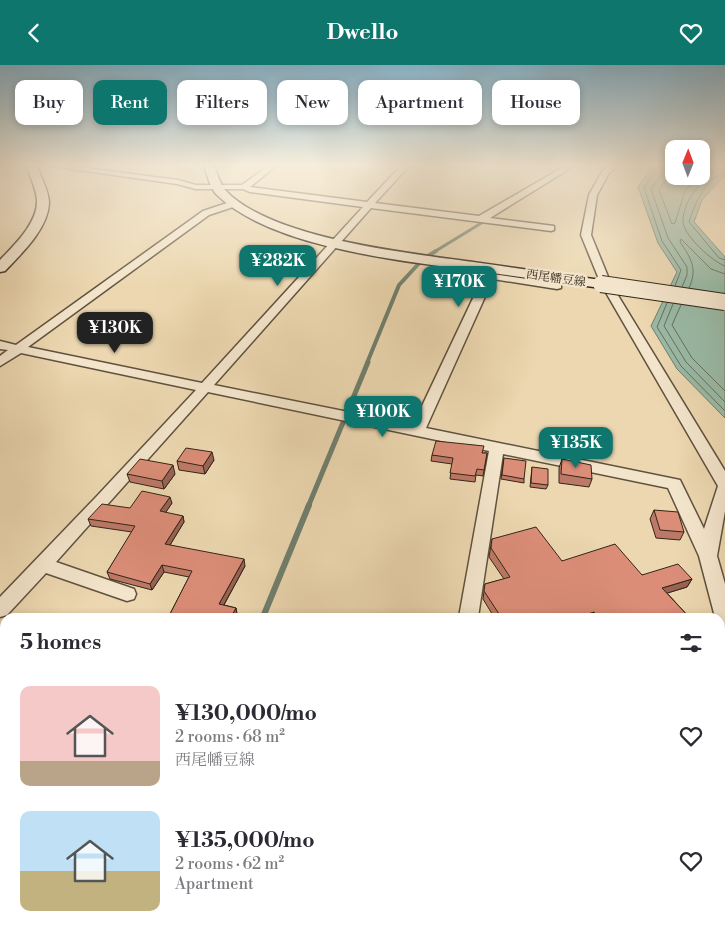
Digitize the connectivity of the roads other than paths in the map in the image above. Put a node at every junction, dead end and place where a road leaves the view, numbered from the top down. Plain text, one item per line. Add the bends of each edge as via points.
1 (42, 207) edge
2 (225, 207) edge
3 (238, 207) edge
4 (367, 207) edge
5 (388, 207) edge
6 (502, 207) edge
7 (591, 207) edge
8 (481, 219) junction
9 (551, 228) dead end
10 (334, 243) junction
11 (0, 268) edge
12 (557, 285) dead end
13 (725, 302) edge
14 (0, 345) edge
15 (18, 348) junction
16 (0, 362) edge
17 (206, 387) junction
18 (418, 430) junction
19 (497, 446) junction
20 (725, 484) edge
21 (725, 488) edge
22 (708, 556) junction
23 (43, 565) junction
24 (127, 594) dead end
25 (0, 609) edge
26 (469, 613) edge
27 (724, 613) edge

1 - 11 main road via 32,229
2 - 15 street via 206,213
3 - 10 main road, 西尾幡豆線 via 286,229
4 - 10 street
5 - 8 street
6 - 8 street
7 - 20 street via 586,235 606,283
8 - 9 street
10 - 13 main road, 西尾幡豆線, bridge via 389,254
10 - 17 street
12 - 18 street via 489,275
14 - 15 street
15 - 16 street
15 - 17 street
17 - 18 street
17 - 23 street
18 - 19 street
19 - 22 street via 674,484
19 - 26 street
21 - 22 street via 713,522
22 - 27 street
23 - 24 street
23 - 25 street

